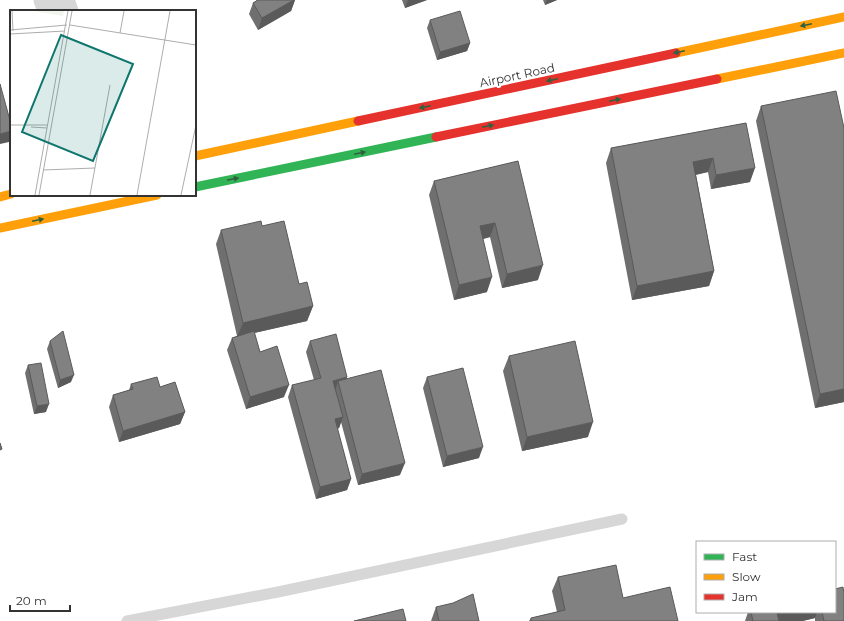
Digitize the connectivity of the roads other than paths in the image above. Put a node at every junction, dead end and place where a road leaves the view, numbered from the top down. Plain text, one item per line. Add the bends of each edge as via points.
1 (44, 0) edge
2 (64, 0) edge
3 (48, 10) edge
4 (68, 10) edge
5 (844, 17) edge
6 (844, 53) edge
7 (196, 156) edge
8 (196, 187) edge
9 (10, 194) edge
10 (152, 196) edge
11 (0, 197) edge
12 (0, 228) edge
13 (622, 519) dead end
14 (127, 621) edge

1 - 3 street
2 - 4 street
5 -> 7 main road, Airport Road
8 -> 6 main road
9 - 11 main road
12 -> 10 main road
13 - 14 lane

